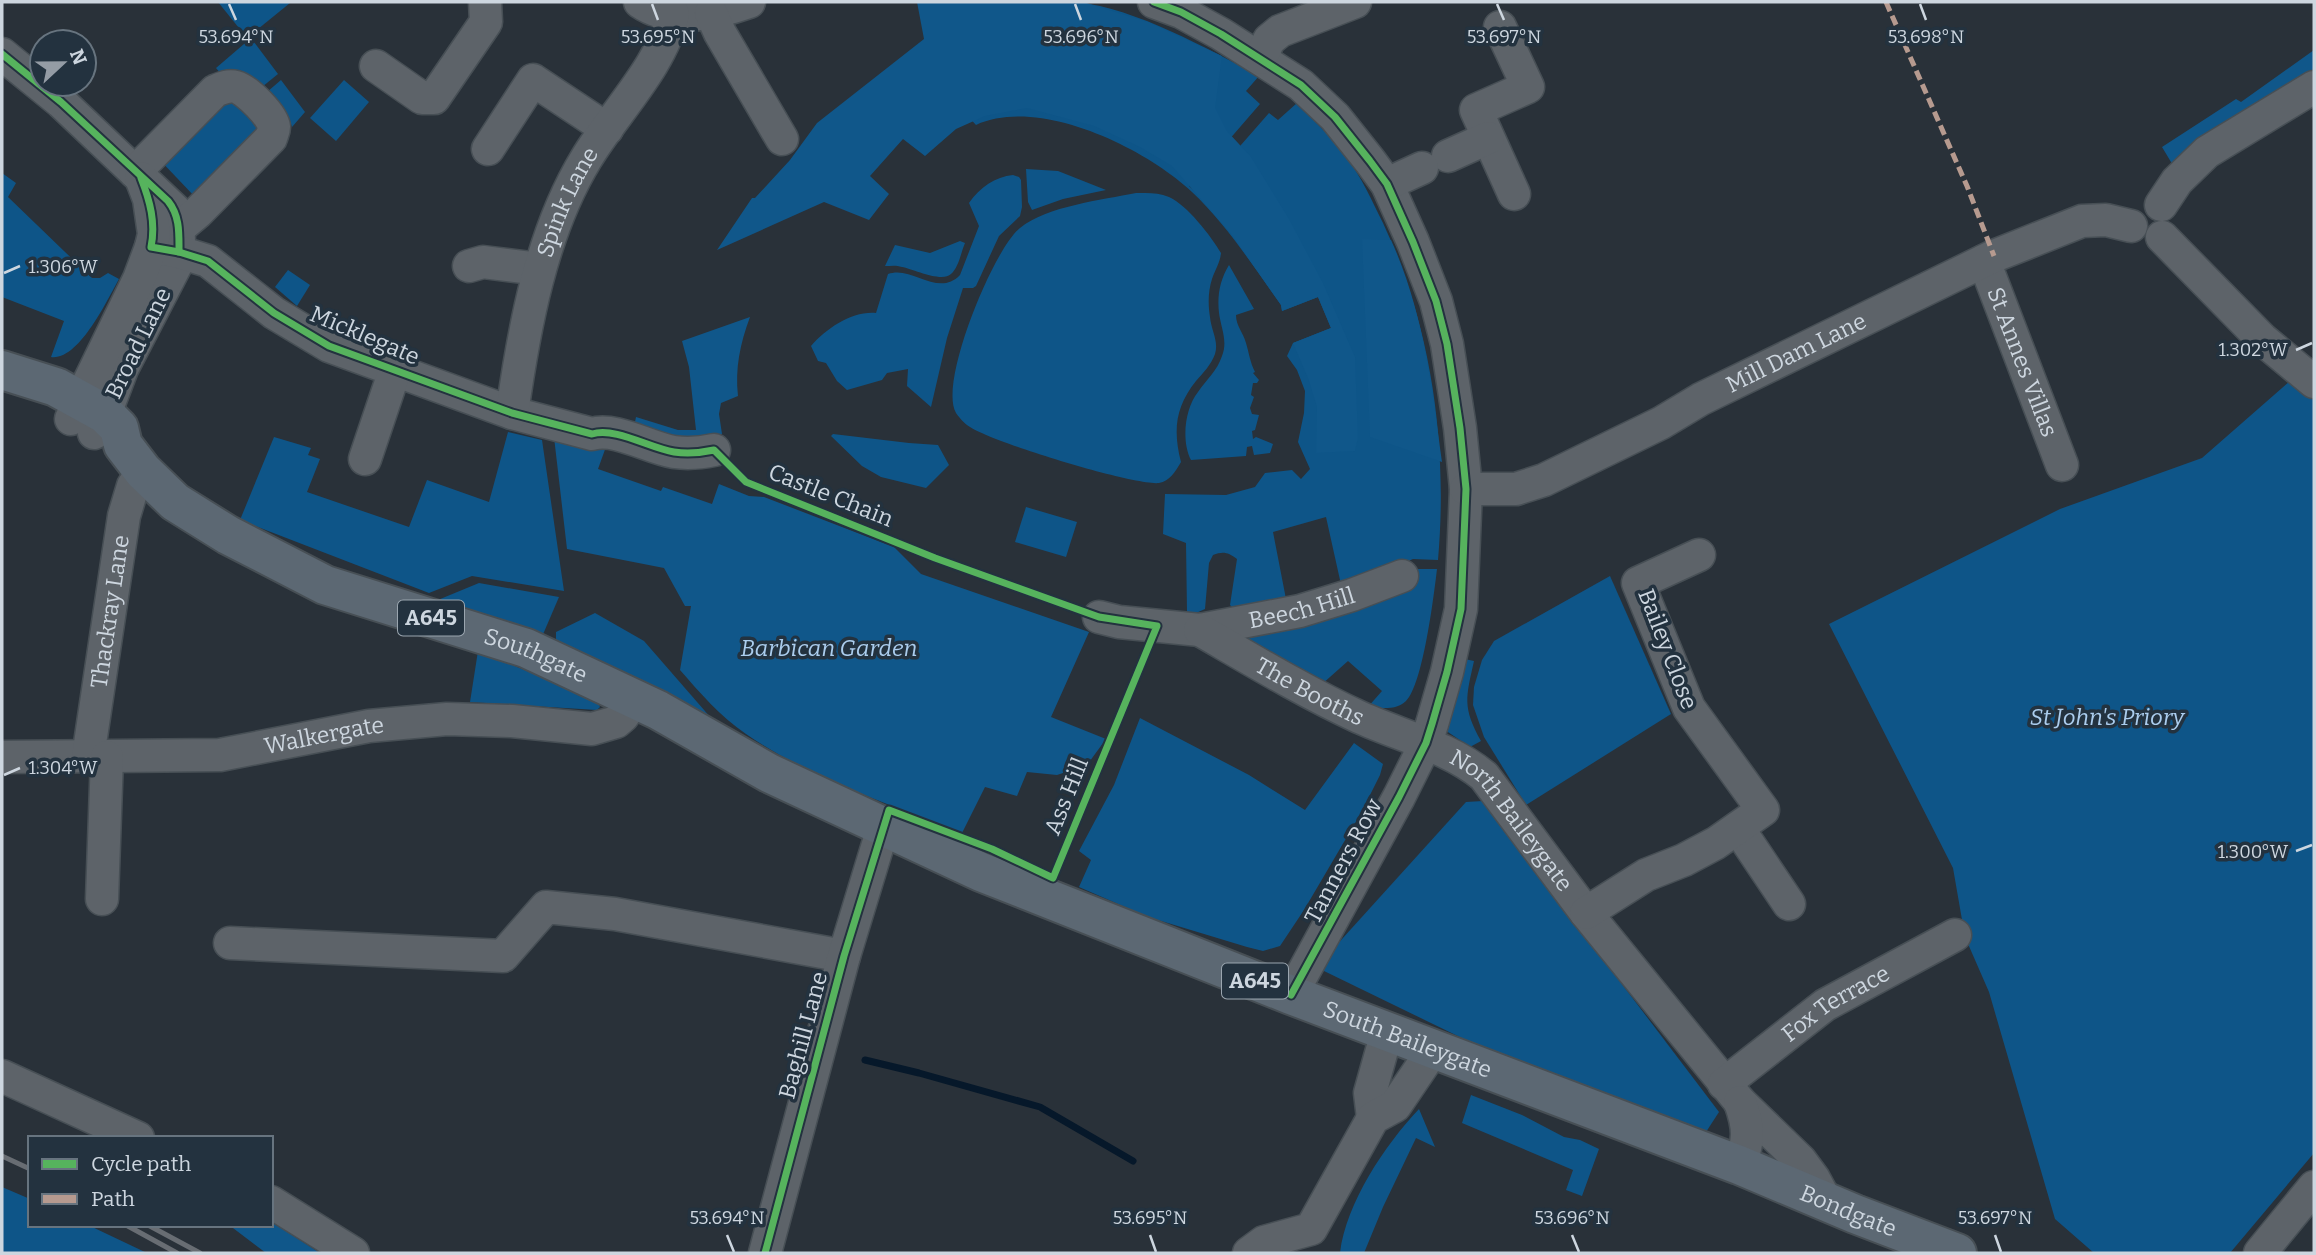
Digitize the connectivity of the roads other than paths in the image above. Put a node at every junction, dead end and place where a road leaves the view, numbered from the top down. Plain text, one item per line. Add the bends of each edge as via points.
1 (485, 2) edge
2 (640, 2) edge
3 (749, 2) edge
4 (1355, 2) edge
5 (1173, 5) edge
6 (711, 13) junction
7 (673, 14) junction
8 (1500, 27) dead end
9 (2, 54) edge
10 (1261, 58) junction
11 (376, 65) dead end
12 (2314, 87) edge
13 (607, 129) junction
14 (1489, 138) junction
15 (782, 139) dead end
16 (488, 149) dead end
17 (138, 175) junction
18 (1387, 184) junction
19 (1514, 194) dead end
20 (2161, 205) junction
21 (2131, 226) junction
22 (2162, 237) junction
23 (170, 242) junction
24 (1984, 261) junction
25 (469, 266) dead end
26 (539, 270) junction
27 (2, 370) edge
28 (395, 370) junction
29 (2314, 382) edge
30 (2, 390) edge
31 (512, 413) junction
32 (95, 418) junction
33 (714, 450) dead end
34 (365, 459) dead end
35 (2062, 465) dead end
36 (1466, 489) junction
37 (1699, 555) dead end
38 (1402, 576) dead end
39 (1099, 617) dead end
40 (1200, 630) junction
41 (635, 699) junction
42 (1426, 743) junction
43 (2, 757) edge
44 (98, 757) junction
45 (883, 828) junction
46 (1738, 828) junction
47 (102, 899) dead end
48 (1789, 904) dead end
49 (1586, 913) junction
50 (1955, 935) dead end
51 (230, 943) dead end
52 (844, 956) junction
53 (1291, 995) junction
54 (1387, 1032) junction
55 (1433, 1050) junction
56 (2, 1076) edge
57 (1732, 1093) junction
58 (1373, 1118) junction
59 (134, 1136) edge
60 (1739, 1165) junction
61 (2314, 1186) edge
62 (273, 1203) edge
63 (1827, 1203) junction
64 (1313, 1241) edge
65 (354, 1253) edge
66 (765, 1253) edge
67 (1249, 1253) edge
68 (1957, 1253) edge
69 (2260, 1253) edge

1 - 11 street via 486,22 434,98 422,98
2 - 7 street
3 - 6 street
4 - 10 street via 1280,30
5 - 10 street, North Baileygate
6 - 7 street
6 - 15 street
7 - 13 street, Spink Lane via 660,50
8 - 14 street via 1528,87 1476,110
9 - 17 street
10 - 18 street, North Baileygate via 1301,85 1335,117
12 - 20 street via 2207,152 2177,181
13 - 16 street via 533,80
13 - 26 street, Spink Lane via 574,180
14 - 18 street
14 - 19 street
17 - 23 street via 175,210
17 - 23 street via 215,91 226,86 250,94 271,118 271,138
18 - 36 street, North Baileygate via 1439,312 1461,428
20 - 21 street via 2142,204 2132,213
20 - 22 street via 2169,222
21 - 22 street via 2143,239
21 - 24 street, Mill Dam Lane via 2082,221
22 - 29 street via 2262,339
23 - 28 street, Micklegate via 208,261 309,335
23 - 32 street, Broad Lane via 139,279
23 - 32 street, Broad Lane via 176,265
24 - 35 street, St Annes Villas
24 - 36 street, Mill Dam Lane via 1544,480 1516,489
25 - 26 street via 483,262
26 - 31 street, Spink Lane
27 - 32 highway, Southgate / A645
28 - 31 street, Micklegate
28 - 34 street
30 - 32 highway, Southgate / A645
31 - 33 street via 592,434 604,431 674,452
32 - 41 highway, Southgate / A645 via 168,497 325,585 526,648
32 - 44 street, Thackray Lane via 133,486 124,516
36 - 42 street, North Baileygate via 1461,609
37 - 46 street, Bailey Close via 1638,583 1689,708 1763,810
38 - 40 street, Beech Hill via 1300,611
39 - 40 street
40 - 42 street, The Booths via 1358,716
41 - 44 street, Walkergate via 616,722 592,729 447,719 369,726 220,754
41 - 45 highway, Southgate / A645 via 769,773
42 - 49 street, North Baileygate via 1484,776
42 - 53 street, Tanners Row
43 - 44 street, Walkergate
44 - 47 street, Thackray Lane
45 - 52 street, Baghill Lane
45 - 53 highway, South Baileygate / A645 via 981,872
46 - 48 street
46 - 49 street, Bailey Close via 1684,860 1646,875
49 - 57 street, North Baileygate
50 - 57 street, Fox Terrace via 1825,1005
51 - 52 street via 503,956 546,907 615,914
52 - 66 street, Baghill Lane
53 - 54 highway, South Baileygate / A645
54 - 55 highway, South Baileygate / A645
54 - 58 street via 1370,1093
55 - 58 street via 1395,1106
55 - 60 highway, South Baileygate / A645
56 - 59 street
57 - 60 street, North Baileygate via 1748,1123
57 - 63 street, North Baileygate via 1800,1160
58 - 64 street
60 - 63 highway, Bondgate / A645
61 - 69 street
62 - 65 street
63 - 68 highway, Bondgate / A645
64 - 67 street via 1264,1242

